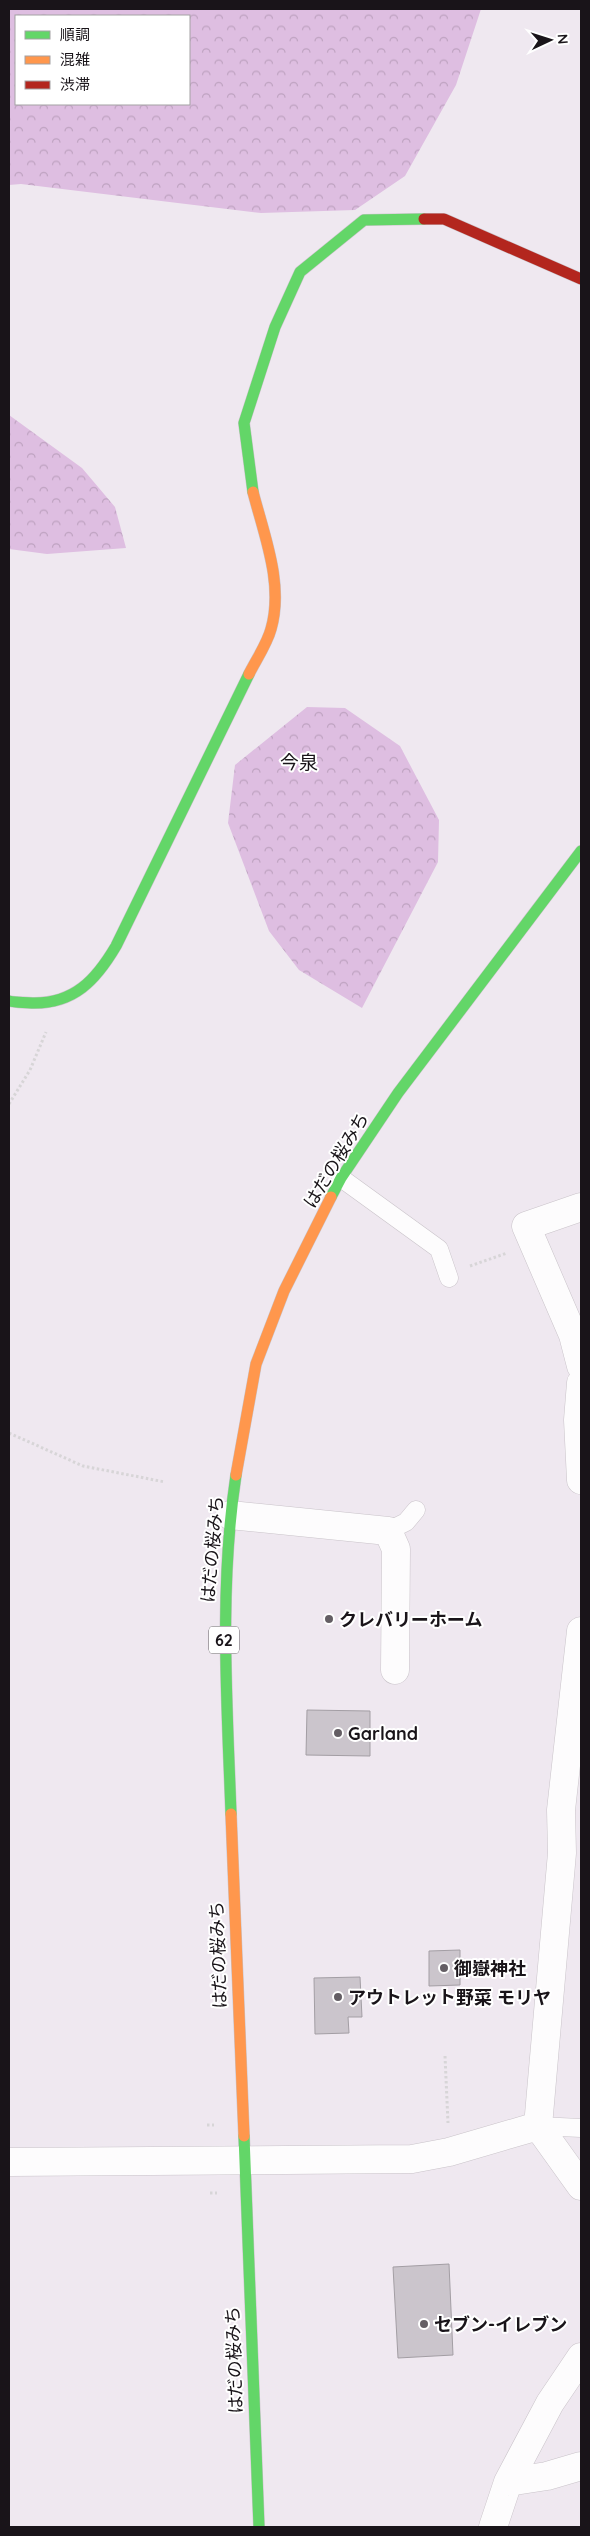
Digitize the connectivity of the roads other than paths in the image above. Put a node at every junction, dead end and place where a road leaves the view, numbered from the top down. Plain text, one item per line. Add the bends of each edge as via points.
1 (581, 278) edge
2 (581, 851) edge
3 (9, 1001) edge
4 (341, 1178) junction
5 (581, 1206) edge
6 (448, 1276) road end
7 (581, 1366) edge
8 (581, 1383) edge
9 (581, 1480) edge
10 (416, 1510) dead end
11 (230, 1515) junction
12 (388, 1531) junction
13 (581, 1631) edge
14 (395, 1670) dead end
15 (572, 1856) edge
16 (538, 2126) junction
17 (581, 2128) edge
18 (243, 2161) junction
19 (9, 2162) edge
20 (581, 2186) edge
21 (581, 2357) edge
22 (581, 2466) edge
23 (508, 2482) junction
24 (259, 2527) edge
25 (494, 2527) edge

1 - 3 main road via 444,219 364,220 300,272 275,328 244,423 250,482 272,565 271,630 100,975 76,996 45,1003
2 - 4 main road, はだの桜みち / 62 via 398,1093
4 - 6 lane via 439,1249
4 - 11 main road, はだの桜みち / 62 via 284,1291 256,1364
5 - 7 street via 526,1226 573,1335
8 - 9 street via 578,1420
10 - 12 lane via 406,1522
11 - 12 street
11 - 18 main road, はだの桜みち / 62 via 224,1633
12 - 14 street via 396,1549
13 - 15 street via 561,1810
15 - 16 street
16 - 17 lane
16 - 18 street via 449,2152 412,2159
16 - 20 street
18 - 19 street
18 - 24 main road, はだの桜みち / 62
21 - 23 street via 550,2403
22 - 23 street
23 - 25 street

